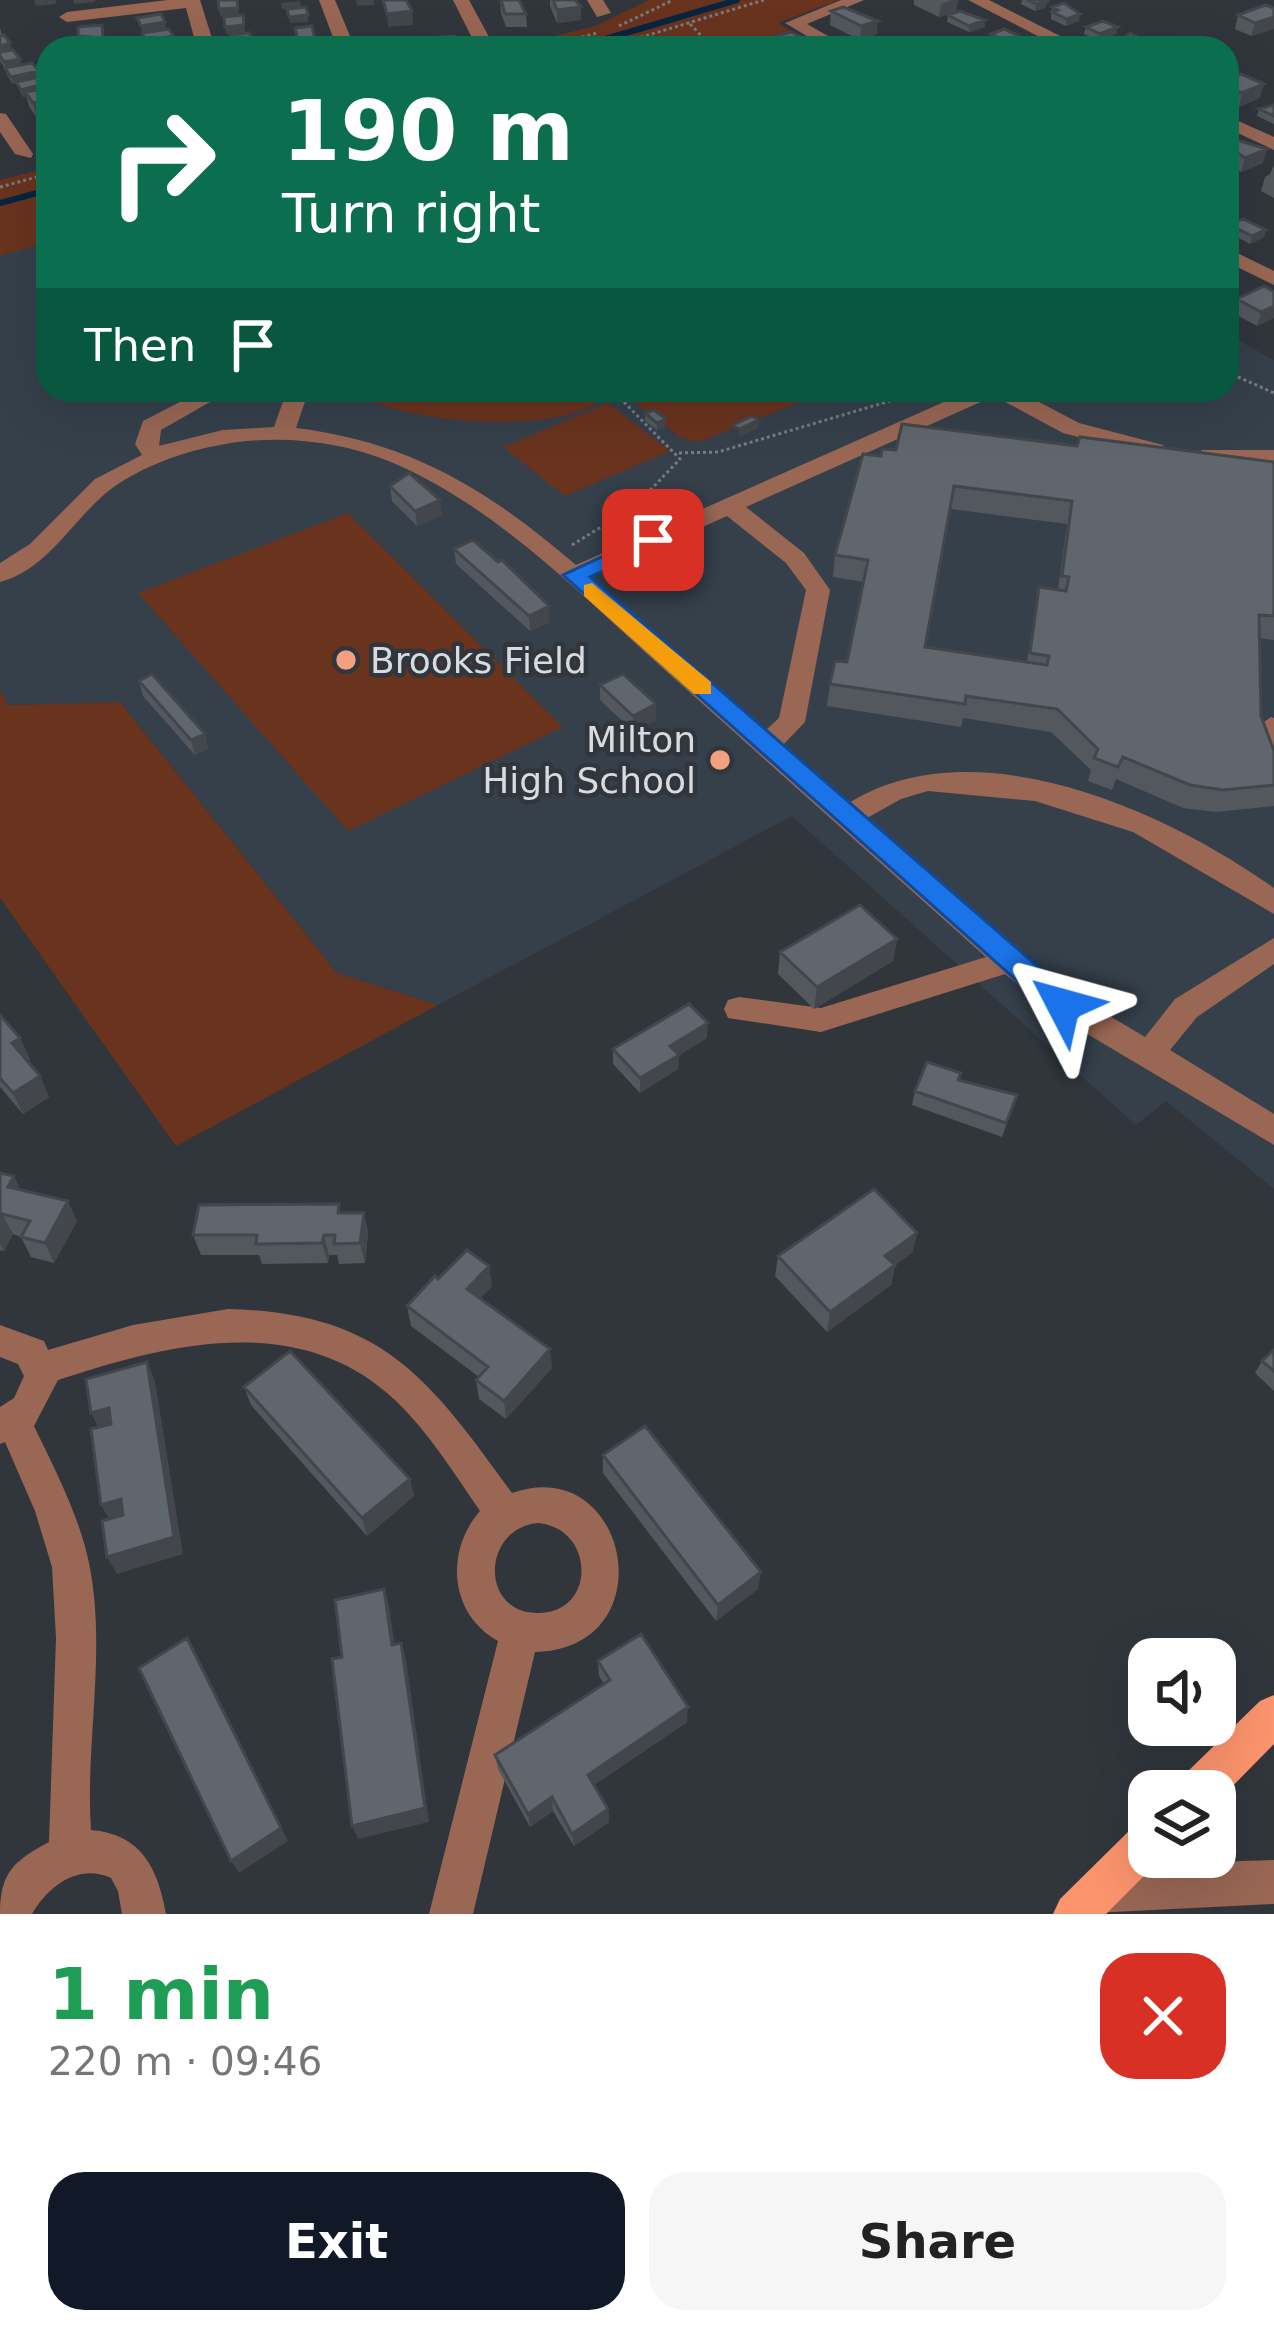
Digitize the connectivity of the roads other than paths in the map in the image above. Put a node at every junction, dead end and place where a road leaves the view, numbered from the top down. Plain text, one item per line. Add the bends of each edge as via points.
1 (327, 0) edge
2 (461, 0) edge
3 (856, 0) edge
4 (976, 0) edge
5 (192, 1) edge
6 (67, 17) dead end
7 (202, 36) edge
8 (341, 36) edge
9 (480, 36) edge
10 (818, 36) edge
11 (1050, 36) edge
12 (0, 118) edge
13 (1239, 128) edge
14 (1274, 144) edge
15 (24, 154) dead end
16 (1239, 258) edge
17 (1268, 269) edge
18 (1239, 278) edge
19 (196, 402) edge
20 (294, 402) edge
21 (962, 402) edge
22 (1021, 402) edge
23 (284, 433) junction
24 (154, 456) junction
25 (1274, 457) edge
26 (730, 506) junction
27 (0, 574) edge
28 (574, 575) junction
29 (767, 746) junction
30 (848, 816) junction
31 (1274, 903) edge
32 (1274, 949) edge
33 (1010, 961) junction
34 (739, 1010) dead end
35 (1150, 1053) junction
36 (1274, 1132) edge
37 (0, 1341) edge
38 (41, 1369) junction
39 (7, 1424) edge
40 (505, 1516) junction
41 (521, 1630) junction
42 (1274, 1715) edge
43 (1219, 1770) edge
44 (71, 1852) junction
45 (1128, 1862) edge
46 (1274, 1882) edge
47 (1082, 1907) edge
48 (8, 1914) edge
49 (144, 1914) edge
50 (451, 1914) edge

1 - 8 street
2 - 9 street
3 - 10 street via 793,22
4 - 11 street
5 - 6 street
5 - 7 street
12 - 15 street
13 - 14 street
16 - 17 street
17 - 18 street
19 - 24 street via 151,425 145,438
20 - 23 street
21 - 26 street
22 - 25 street via 1117,442 1200,457
23 - 24 street via 209,440
23 - 28 street via 369,447 425,468
24 - 27 street via 96,490 38,549
26 - 28 street
26 - 29 street via 795,558 818,590 792,722
28 - 29 street
29 - 30 street
30 - 31 street via 920,783 1049,794 1164,832
30 - 33 street
32 - 35 street via 1186,1008
33 - 34 street via 821,1020
33 - 35 street via 1063,1005
35 - 36 street via 1219,1089
37 - 38 street via 24,1348
38 - 39 street via 37,1397
38 - 40 street via 212,1325 283,1325 328,1336 407,1387
39 - 44 street via 64,1543 73,1582
40 - 41 street via 479,1544 473,1578 486,1609
40 - 41 street via 536,1505 568,1511 592,1533 602,1561 583,1612 556,1629
41 - 50 street
42 - 43 main road
44 - 48 street via 36,1872
44 - 49 street via 96,1851 126,1865
45 - 47 main road
46 - 47 street via 1180,1886

